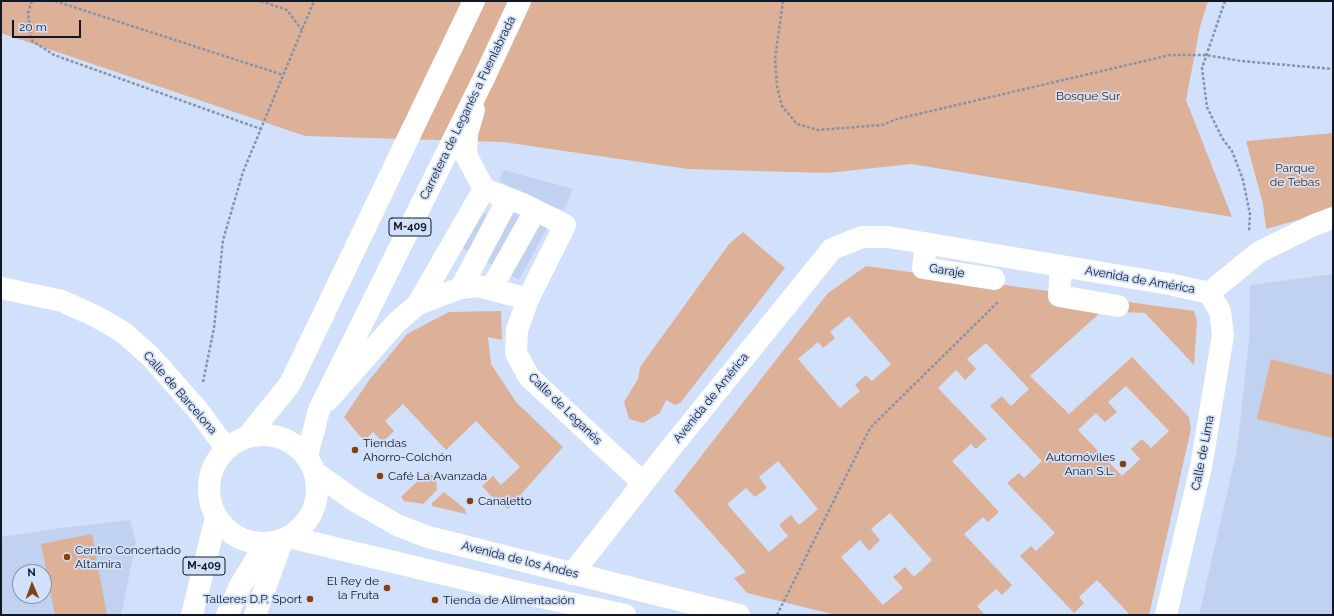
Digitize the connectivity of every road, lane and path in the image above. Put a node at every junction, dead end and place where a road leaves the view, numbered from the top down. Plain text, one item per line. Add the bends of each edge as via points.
1 (32, 1) edge
2 (55, 1) edge
3 (261, 1) edge
4 (314, 1) edge
5 (474, 1) edge
6 (520, 1) edge
7 (782, 1) edge
8 (1225, 1) edge
9 (303, 30) junction
10 (1206, 55) junction
11 (1333, 69) edge
12 (283, 75) junction
13 (484, 78) junction
14 (260, 129) junction
15 (484, 189) junction
16 (508, 199) junction
17 (535, 211) junction
18 (1333, 218) edge
19 (926, 244) junction
20 (1252, 258) junction
21 (1062, 266) junction
22 (1000, 287) joint
23 (1, 288) edge
24 (460, 288) junction
25 (491, 289) junction
26 (1209, 293) junction
27 (528, 299) junction
28 (418, 304) junction
29 (1118, 306) dead end
30 (196, 409) junction
31 (319, 410) junction
32 (248, 436) junction
33 (226, 448) junction
34 (311, 464) junction
35 (643, 483) junction
36 (216, 518) junction
37 (279, 540) junction
38 (572, 574) junction
39 (192, 615) edge
40 (228, 615) edge
41 (255, 615) edge
42 (625, 615) edge
43 (739, 615) edge
44 (777, 615) edge
45 (1166, 615) edge

1 - 14 path via 28,13 32,40 54,55
2 - 12 path
3 - 9 path via 287,10
4 - 9 path
5 - 32 main road, M-409 via 290,384
6 - 13 main road, Carretera de Leganés a Fuenlabrada / M-409
7 - 10 path via 775,59 782,106 797,124 818,130 882,125 897,119 1170,55
8 - 10 path
9 - 12 path
10 - 11 path via 1242,61
10 - 20 path via 1202,68 1207,107 1222,138 1232,151 1243,180 1250,214 1249,239
12 - 14 path
13 - 15 main road via 466,134 466,155
13 - 31 main road, Carretera de Leganés a Fuenlabrada / M-409
14 - 30 path via 243,172 223,240 214,328
15 - 16 main road
15 - 28 main road
16 - 17 main road
16 - 24 main road
17 - 25 main road
17 - 27 main road, Calle de Leganés via 565,225
18 - 20 main road, Avenida de América via 1259,252
19 - 21 main road, Avenida de América
19 - 22 main road, Garaje via 923,268
19 - 35 main road, Avenida de América via 888,237 862,237 832,249
20 - 26 main road, Avenida de América
21 - 26 main road, Avenida de América
21 - 29 main road via 1059,296
22 - 44 path via 870,428
23 - 30 main road, Calle de Barcelona via 62,301 123,332 150,356
24 - 25 main road via 478,286
24 - 28 main road
25 - 27 main road
26 - 45 main road, Calle de Lima via 1220,311 1223,335 1201,467
27 - 35 main road, Calle de Leganés via 516,330 516,354 529,377
28 - 31 main road via 396,323
30 - 33 main road, Calle de Barcelona
31 - 34 main road, Carretera de Leganés a Fuenlabrada / M-409
32 - 33 main road, M-409
32 - 34 main road, M-409 via 270,434 290,441
33 - 36 main road, M-409 via 214,463 208,481 209,500
34 - 37 main road, M-409 via 318,492 314,510 304,525
34 - 38 main road, Avenida de los Andes via 355,501 399,526 428,537
35 - 38 main road, Avenida de América
36 - 37 main road, M-409 via 236,536 249,541
36 - 39 main road, M-409
37 - 40 main road, M-409 via 240,586
37 - 41 main road
37 - 42 main road
38 - 43 main road, Avenida de los Andes

